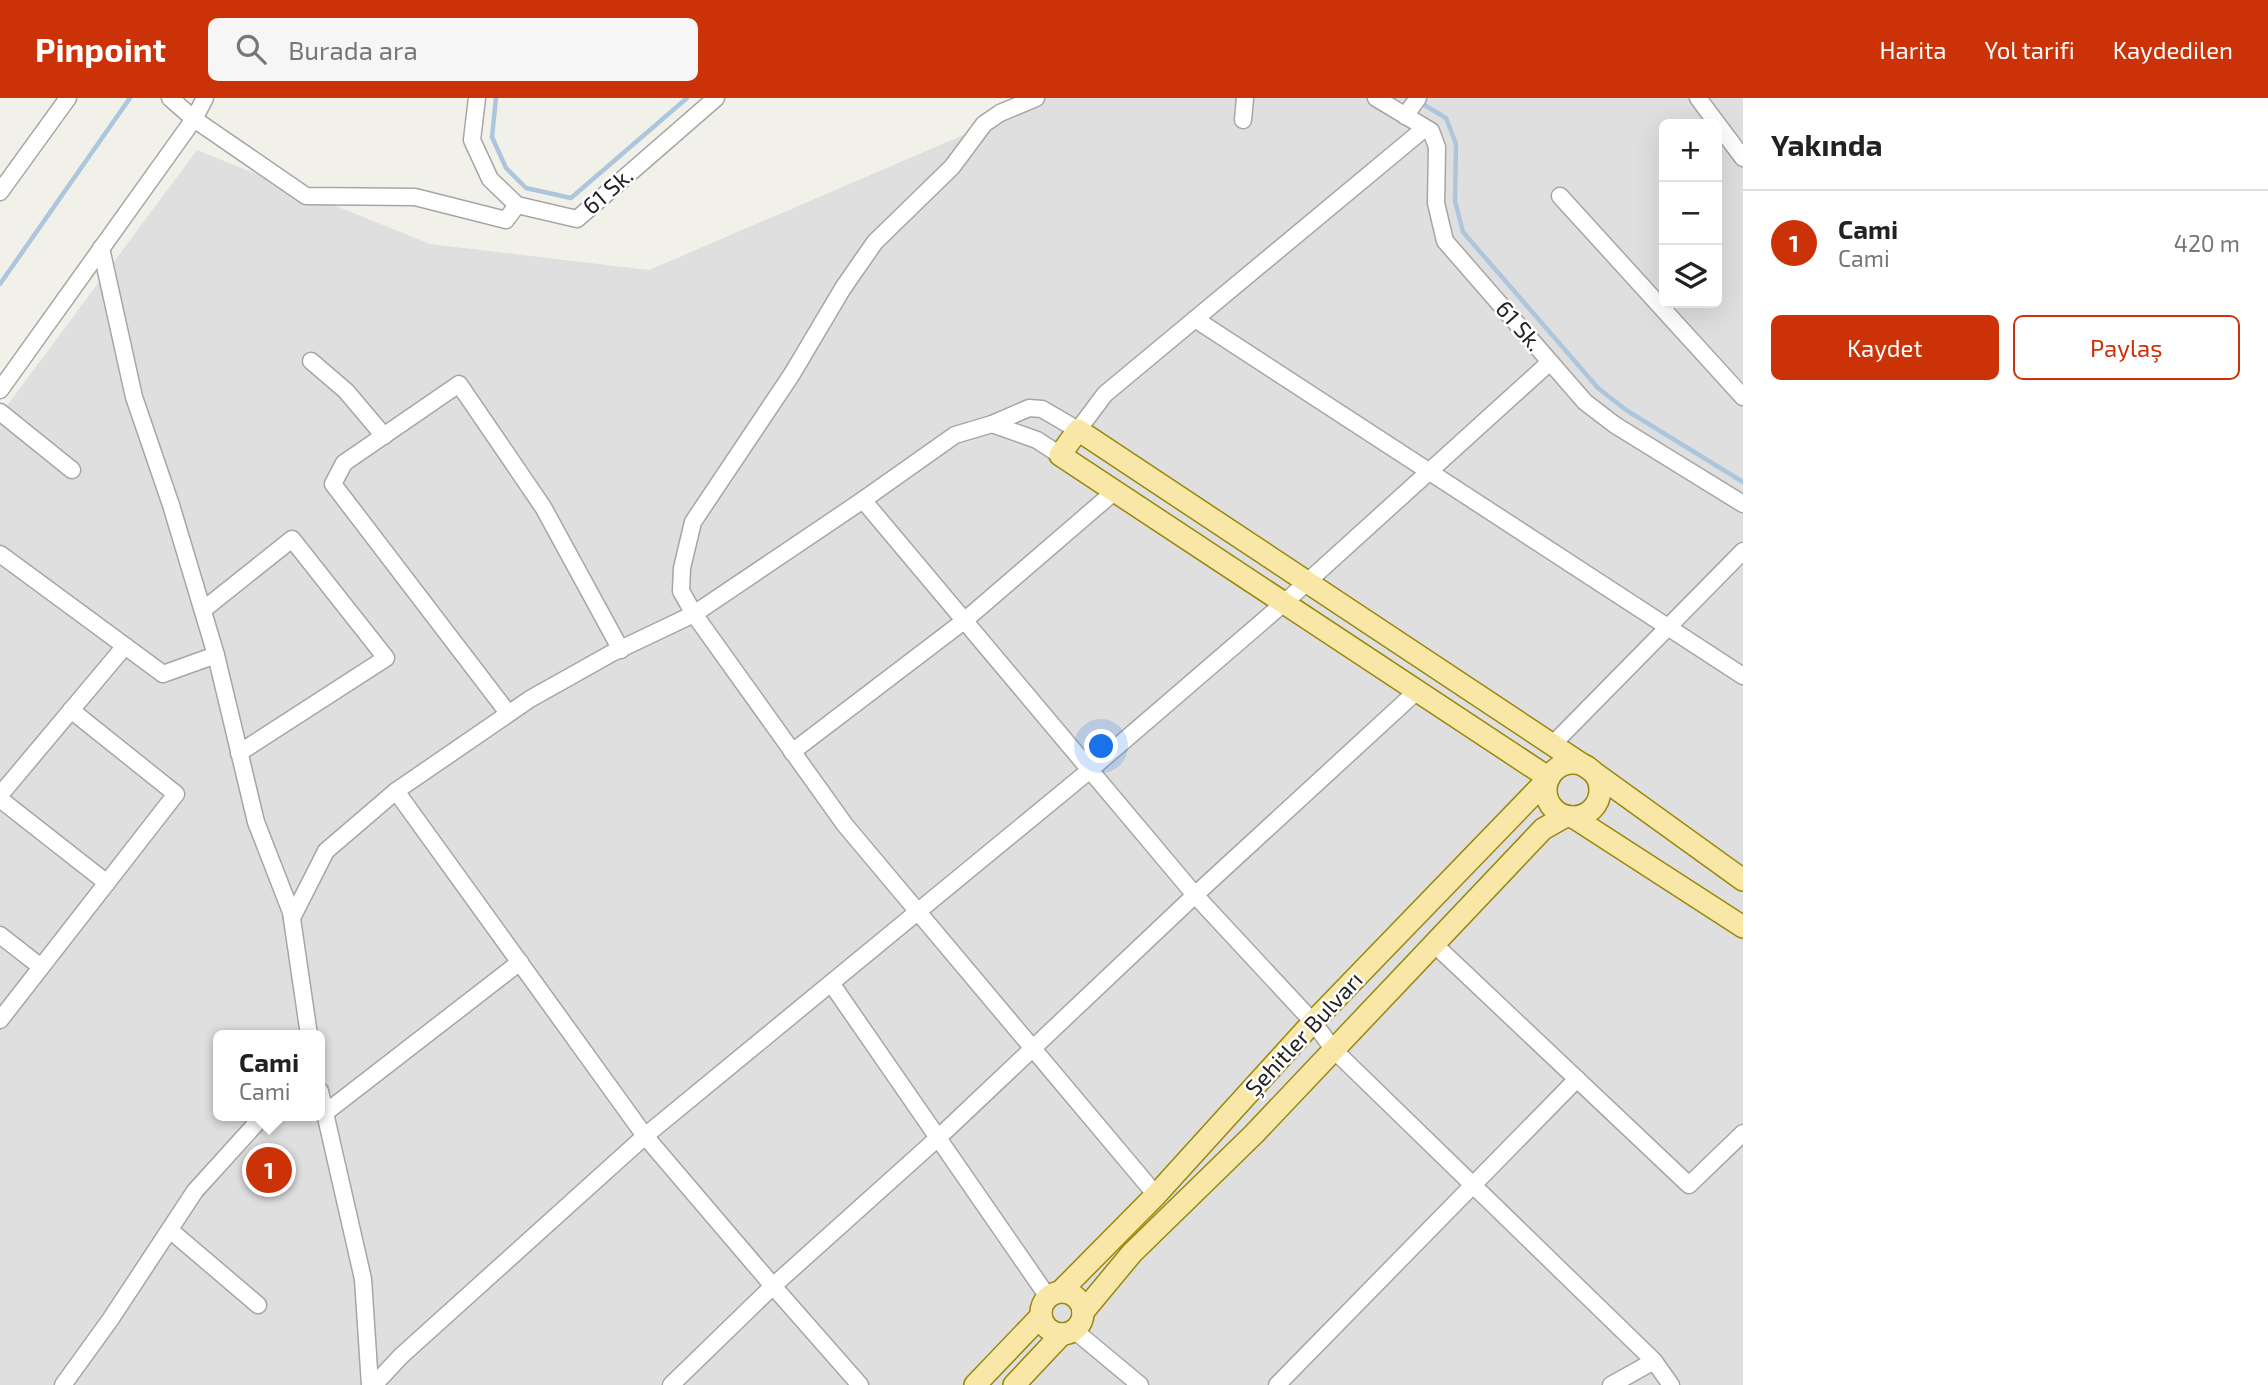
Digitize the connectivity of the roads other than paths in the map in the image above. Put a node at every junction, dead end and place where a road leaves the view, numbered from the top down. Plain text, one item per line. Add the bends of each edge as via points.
1 (68, 98) edge
2 (170, 98) edge
3 (205, 98) edge
4 (477, 98) edge
5 (716, 98) edge
6 (1036, 98) edge
7 (1245, 98) edge
8 (1376, 98) edge
9 (1698, 98) edge
10 (1412, 106) edge
11 (194, 119) junction
12 (1243, 120) dead end
13 (1425, 128) junction
14 (1743, 158) edge
15 (0, 192) edge
16 (1560, 196) dead end
17 (517, 205) junction
18 (101, 248) junction
19 (1195, 319) junction
20 (311, 361) dead end
21 (1550, 362) junction
22 (0, 390) edge
23 (1743, 397) edge
24 (0, 412) edge
25 (992, 424) junction
26 (1078, 430) junction
27 (384, 436) junction
28 (1060, 455) junction
29 (72, 470) dead end
30 (1430, 470) junction
31 (1115, 491) junction
32 (863, 500) junction
33 (1743, 504) edge
34 (1743, 551) edge
35 (0, 554) edge
36 (1306, 582) junction
37 (1284, 603) junction
38 (203, 610) junction
39 (694, 614) junction
40 (964, 621) junction
41 (1668, 626) junction
42 (125, 646) junction
43 (621, 650) junction
44 (216, 655) junction
45 (1743, 676) edge
46 (1417, 691) junction
47 (71, 710) junction
48 (508, 713) junction
49 (1552, 745) junction
50 (239, 752) junction
51 (792, 752) junction
52 (1590, 769) junction
53 (1090, 770) junction
54 (1549, 778) junction
55 (3, 788) edge
56 (396, 791) junction
57 (1570, 817) junction
58 (1743, 880) edge
59 (107, 883) junction
60 (1195, 895) junction
61 (918, 912) junction
62 (292, 918) junction
63 (1743, 927) edge
64 (0, 935) edge
65 (1434, 944) junction
66 (520, 962) junction
67 (41, 967) junction
68 (831, 983) junction
69 (0, 1020) edge
70 (1313, 1022) junction
71 (308, 1030) edge
72 (1032, 1049) junction
73 (1335, 1050) junction
74 (1577, 1079) junction
75 (325, 1113) joint
76 (259, 1121) edge
77 (1743, 1133) edge
78 (645, 1136) junction
79 (939, 1137) junction
80 (1474, 1184) junction
81 (1156, 1195) junction
82 (170, 1230) junction
83 (773, 1286) junction
84 (1050, 1302) junction
85 (258, 1305) dead end
86 (1073, 1325) junction
87 (1654, 1361) junction
88 (64, 1385) edge
89 (372, 1385) edge
90 (671, 1385) edge
91 (860, 1385) edge
92 (975, 1385) edge
93 (1014, 1385) edge
94 (1140, 1385) edge
95 (1277, 1385) edge
96 (1611, 1385) edge
97 (1671, 1385) edge

1 - 15 street
2 - 11 street
3 - 11 street
4 - 17 street via 472,140 490,179
5 - 17 street, 61 Sk. via 577,219
6 - 39 street via 984,124 952,167 876,242 843,288 693,522 681,591
7 - 12 street
8 - 10 street
9 - 14 street
10 - 13 street
11 - 17 street via 306,196 415,197 506,220
11 - 18 street
13 - 19 street
13 - 21 street, 61 Sk. via 1437,147 1436,203 1446,241
16 - 23 street
18 - 22 street
18 - 38 street via 134,397
19 - 26 street via 1105,394
19 - 30 street
20 - 27 street via 346,391
21 - 30 street
21 - 33 street, 61 Sk. via 1585,402 1615,425
24 - 29 street
25 - 26 street via 1029,408 1042,409
25 - 28 street via 1037,440
25 - 32 street via 955,435
26 - 28 main road
26 - 36 main road
27 - 43 street via 459,384 542,507
27 - 48 street via 344,463 333,484
28 - 31 main road
30 - 36 street
30 - 41 street
31 - 37 main road
31 - 40 street
32 - 39 street
32 - 40 street
34 - 41 street
35 - 42 street
36 - 37 street
36 - 49 main road
37 - 46 main road
37 - 53 street
38 - 44 street
38 - 50 street via 292,539 386,658
39 - 43 street
39 - 51 street
40 - 51 street
40 - 53 street
41 - 45 street
41 - 49 street
42 - 44 street via 163,674
42 - 47 street
43 - 48 street
44 - 50 street
46 - 54 main road
46 - 60 street
47 - 55 street
47 - 59 street via 176,794
48 - 56 street
49 - 52 main road
50 - 62 street via 256,822
51 - 61 street via 845,825
52 - 54 main road, Şehitler Bulvarı via 1572,763
52 - 57 main road, Şehitler Bulvarı via 1599,785 1596,803 1591,810
52 - 58 main road
53 - 60 street
53 - 61 street
54 - 57 main road via 1547,798 1558,812
54 - 70 main road, Şehitler Bulvarı
55 - 59 street
56 - 62 street via 326,851
56 - 66 street
57 - 63 main road
57 - 65 main road, Şehitler Bulvarı via 1543,829
59 - 67 street
60 - 70 street
60 - 72 street
61 - 68 street
61 - 72 street
62 - 71 street
64 - 67 street
65 - 73 main road, Şehitler Bulvarı
65 - 74 street
66 - 75 street
66 - 78 street
67 - 69 street
68 - 78 street
68 - 79 street
70 - 73 street
70 - 81 main road, Şehitler Bulvarı
72 - 79 street
72 - 81 street
73 - 80 street
73 - 86 main road, Şehitler Bulvarı via 1132,1254
74 - 77 street via 1689,1185
74 - 80 street
75 - 89 street via 363,1279
76 - 82 street via 195,1191
78 - 83 street
78 - 89 street
79 - 83 street
79 - 84 street
80 - 87 street
80 - 95 street
81 - 84 main road, Şehitler Bulvarı
82 - 85 street
82 - 88 street
83 - 90 street
83 - 91 street
84 - 86 main road via 1048,1329
84 - 86 main road via 1068,1292 1079,1300
84 - 92 main road, Şehitler Bulvarı
86 - 93 main road, Şehitler Bulvarı
86 - 94 street
87 - 96 street
87 - 97 street

